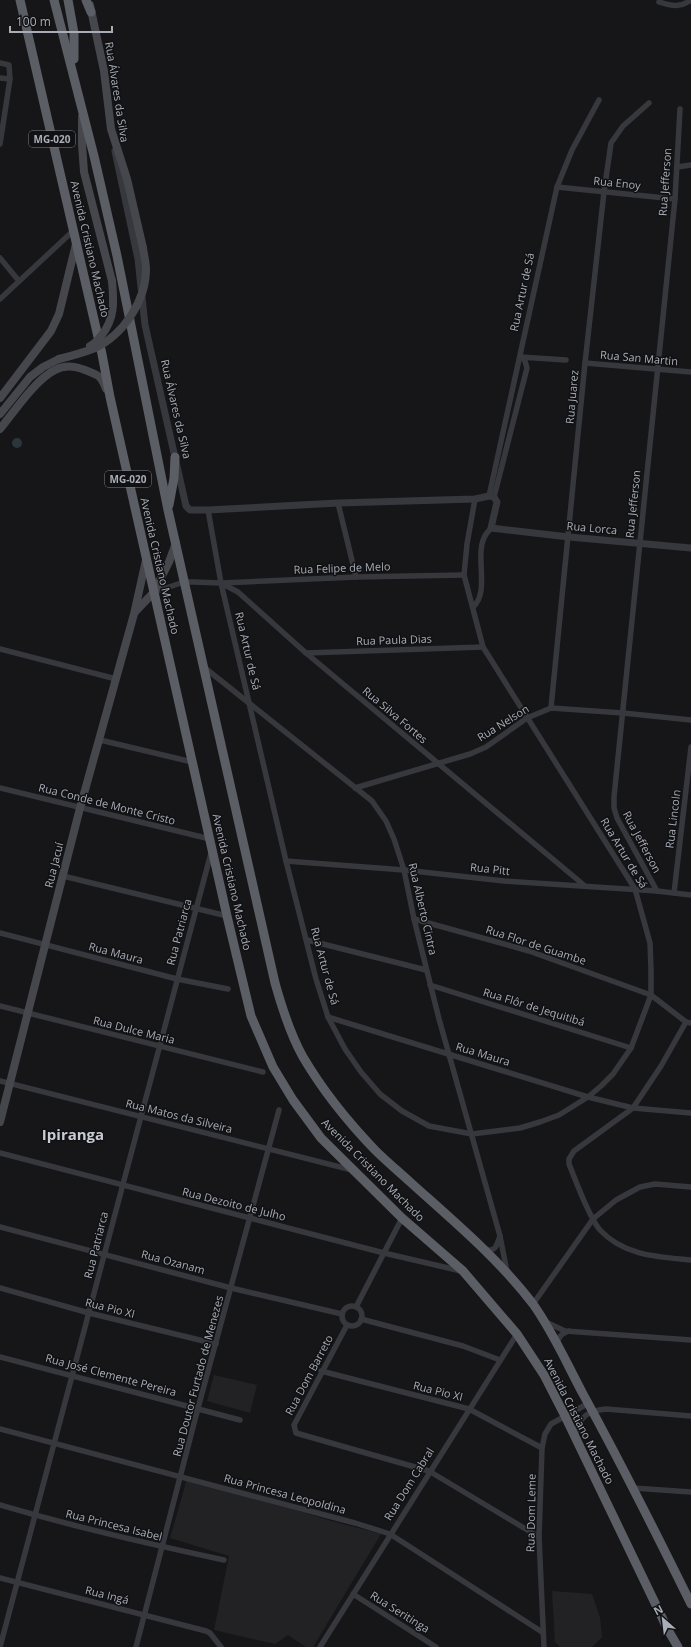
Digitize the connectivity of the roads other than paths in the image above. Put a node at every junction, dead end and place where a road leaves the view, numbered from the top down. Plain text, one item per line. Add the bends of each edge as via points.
1 (20, 0) edge
2 (54, 0) edge
3 (68, 0) edge
4 (88, 0) edge
5 (660, 0) edge
6 (691, 0) edge
7 (91, 12) joint
8 (0, 63) edge
9 (74, 72) junction
10 (0, 78) edge
11 (10, 79) junction
12 (599, 100) dead end
13 (649, 103) dead end
14 (82, 109) junction
15 (680, 109) dead end
16 (111, 129) junction
17 (0, 144) edge
18 (691, 165) edge
19 (677, 167) junction
20 (557, 187) junction
21 (604, 192) junction
22 (674, 199) junction
23 (73, 230) junction
24 (76, 244) junction
25 (0, 258) edge
26 (19, 281) junction
27 (0, 299) edge
28 (520, 357) junction
29 (59, 359) junction
30 (566, 360) dead end
31 (585, 363) junction
32 (658, 369) junction
33 (691, 372) edge
34 (110, 397) junction
35 (0, 398) edge
36 (0, 414) edge
37 (0, 429) edge
38 (175, 457) junction
39 (492, 497) junction
40 (475, 499) junction
41 (338, 503) junction
42 (168, 510) junction
43 (208, 510) junction
44 (491, 528) junction
45 (569, 537) junction
46 (639, 542) junction
47 (176, 543) junction
48 (691, 548) edge
49 (146, 560) junction
50 (464, 574) junction
51 (356, 577) junction
52 (184, 582) junction
53 (221, 583) junction
54 (154, 592) junction
55 (473, 607) junction
56 (134, 614) junction
57 (483, 647) junction
58 (0, 649) edge
59 (306, 653) junction
60 (203, 667) junction
61 (116, 679) junction
62 (250, 704) junction
63 (551, 708) junction
64 (623, 713) junction
65 (527, 718) junction
66 (691, 720) edge
67 (100, 740) junction
68 (691, 747) edge
69 (192, 762) junction
70 (439, 764) junction
71 (0, 788) edge
72 (355, 788) junction
73 (80, 808) junction
74 (210, 839) junction
75 (212, 849) junction
76 (286, 861) junction
77 (404, 870) junction
78 (63, 876) junction
79 (585, 886) junction
80 (636, 889) junction
81 (657, 891) junction
82 (674, 893) junction
83 (691, 895) edge
84 (196, 908) junction
85 (227, 916) junction
86 (414, 919) junction
87 (0, 933) edge
88 (307, 940) junction
89 (45, 945) junction
90 (426, 970) junction
91 (176, 979) junction
92 (430, 985) junction
93 (228, 989) dead end
94 (650, 994) junction
95 (0, 1006) edge
96 (27, 1013) junction
97 (328, 1017) junction
98 (688, 1023) edge
99 (160, 1047) junction
100 (631, 1048) junction
101 (450, 1054) junction
102 (263, 1072) dead end
103 (0, 1081) edge
104 (9, 1083) junction
105 (588, 1097) junction
106 (633, 1108) junction
107 (279, 1110) dead end
108 (691, 1112) edge
109 (141, 1117) junction
110 (0, 1122) edge
111 (472, 1134) junction
112 (269, 1150) junction
113 (0, 1153) edge
114 (354, 1171) junction
115 (122, 1185) junction
116 (691, 1187) edge
117 (250, 1218) junction
118 (402, 1218) junction
119 (593, 1219) junction
120 (0, 1227) edge
121 (500, 1236) junction
122 (485, 1250) junction
123 (384, 1253) junction
124 (105, 1255) junction
125 (691, 1260) edge
126 (463, 1271) junction
127 (507, 1272) junction
128 (0, 1288) edge
129 (231, 1288) junction
130 (533, 1304) junction
131 (356, 1307) junction
132 (89, 1313) junction
133 (342, 1314) junction
134 (361, 1319) junction
135 (544, 1321) junction
136 (347, 1325) junction
137 (569, 1331) junction
138 (517, 1334) junction
139 (691, 1340) edge
140 (216, 1344) junction
141 (557, 1345) junction
142 (0, 1357) edge
143 (500, 1360) junction
144 (321, 1372) junction
145 (73, 1375) junction
146 (591, 1407) junction
147 (198, 1408) junction
148 (469, 1409) junction
149 (565, 1416) junction
150 (691, 1416) edge
151 (240, 1420) dead end
152 (0, 1429) edge
153 (575, 1436) junction
154 (55, 1443) junction
155 (542, 1448) junction
156 (429, 1472) junction
157 (181, 1477) junction
158 (633, 1488) junction
159 (648, 1488) junction
160 (691, 1492) edge
161 (640, 1501) junction
162 (0, 1505) edge
163 (36, 1515) junction
164 (390, 1534) junction
165 (539, 1538) junction
166 (163, 1547) junction
167 (224, 1560) dead end
168 (0, 1578) edge
169 (18, 1583) junction
170 (353, 1594) junction
171 (691, 1604) edge
172 (144, 1615) junction
173 (542, 1632) junction
174 (0, 1647) edge
175 (136, 1647) edge
176 (221, 1647) edge
177 (320, 1647) edge
178 (436, 1647) edge
179 (544, 1647) edge
180 (678, 1647) edge

1 - 23 highway, Avenida Cristiano Machado / MG-020
2 - 9 highway, Avenida Cristiano Machado / MG-020
3 - 9 highway via 74,33
4 - 7 highway
5 - 6 street via 659,2 671,6 681,6
7 - 16 main road, Rua Álvares da Silva via 103,64
8 - 11 street via 10,65
9 - 14 highway, Avenida Cristiano Machado / MG-020
10 - 11 street
11 - 17 street
12 - 20 street, Rua Artur de Sá via 572,150
13 - 21 street, Rua Juarez via 623,126 611,143
14 - 29 main road, Avenida Cristiano Machado, bridge via 84,172 112,281 114,302 109,326 94,345
14 - 42 highway, Avenida Cristiano Machado / MG-020 via 118,264
15 - 19 street, Rua Jefferson
16 - 29 main road, bridge via 127,179 143,248 146,270 144,285 132,314 110,339 96,348
16 - 38 street, Rua Álvares da Silva via 138,259 145,325
18 - 19 street
19 - 22 street, Rua Jefferson
20 - 21 street, Rua Enoy
20 - 28 street, Rua Artur de Sá
21 - 22 street, Rua Enoy
21 - 31 street, Rua Juarez
22 - 32 street, Rua Jefferson
23 - 24 highway, Avenida Cristiano Machado / MG-020
23 - 26 street
24 - 34 highway, Avenida Cristiano Machado / MG-020
24 - 35 main road via 59,314 51,331
25 - 26 street
26 - 27 street
28 - 30 street
28 - 39 street, Rua Artur de Sá
28 - 39 street, Rua Artur de Sá via 525,361 527,368
29 - 36 main road via 42,367 30,377
31 - 32 street, Rua San Martin
31 - 45 street, Rua Juarez
32 - 33 street, Rua San Martin
32 - 46 street, Rua Jefferson
34 - 37 main road via 103,379 98,374 76,366 55,370 43,378
34 - 49 highway, Avenida Cristiano Machado / MG-020
38 - 42 highway
38 - 43 street, Rua Álvares da Silva via 186,506 190,510
39 - 40 street, Rua Álvares da Silva
39 - 44 street, Rua Artur de Sá via 497,502
40 - 41 street, Rua Álvares da Silva
40 - 50 street, Rua Artur de Sá
41 - 43 street, Rua Álvares da Silva
41 - 51 street
42 - 47 highway, Avenida Cristiano Machado / MG-020
43 - 53 street, Rua Artur de Sá
44 - 45 street, Rua Lorca
44 - 55 street, Rua Artur de Sá via 482,545 481,589 477,604
45 - 46 street, Rua Lorca
45 - 63 street, Rua Juarez
46 - 48 street, Rua Lorca
46 - 64 street, Rua Jefferson
47 - 52 highway, Avenida Cristiano Machado
47 - 54 main road, Rua Jacuí / MG-020
49 - 54 highway, Avenida Cristiano Machado
49 - 56 main road, Rua Jacuí / MG-020
50 - 51 street, Rua Felipe de Melo
50 - 55 street, Rua Artur de Sá
51 - 53 street, Rua Felipe de Melo
52 - 53 street, Rua Silva Fortes
52 - 54 street, Rua Jacuí
52 - 60 highway, Avenida Cristiano Machado
53 - 59 street, Rua Silva Fortes via 238,592
53 - 62 street, Rua Artur de Sá
54 - 56 main road, Rua Jacuí / MG-020
54 - 69 highway, Avenida Cristiano Machado
55 - 57 street, Rua Artur de Sá
56 - 61 main road, Rua Jacuí / MG-020
57 - 59 street, Rua Paula Dias
57 - 65 street, Rua Artur de Sá
58 - 61 street
59 - 70 street, Rua Silva Fortes
60 - 62 street, Rua Alberto Cintra
60 - 122 highway, Avenida Cristiano Machado via 275,983 291,1032 308,1064 348,1120 376,1152
61 - 67 main road, Rua Jacuí / MG-020
62 - 72 street, Rua Alberto Cintra
62 - 76 street, Rua Artur de Sá
63 - 64 street, Rua Nelson
63 - 65 street, Rua Nelson
64 - 66 street, Rua Nelson
64 - 81 street, Rua Jefferson via 614,808
65 - 70 street, Rua Nelson via 486,747
65 - 80 street, Rua Artur de Sá
67 - 69 street
67 - 73 main road, Rua Jacuí / MG-020
68 - 82 street, Rua Lincoln
69 - 74 highway, Avenida Cristiano Machado
70 - 72 street, Rua Nelson
70 - 79 street, Rua Silva Fortes
71 - 73 street, Rua Conde de Monte Cristo
72 - 77 street, Rua Alberto Cintra via 372,801 386,821
73 - 74 street, Rua Conde de Monte Cristo
73 - 78 main road, Rua Jacuí / MG-020
74 - 75 highway, Avenida Cristiano Machado
75 - 84 street, Rua Patriarca
75 - 85 highway, Avenida Cristiano Machado
76 - 77 street, Rua Pitt
76 - 88 street, Rua Artur de Sá
77 - 79 street, Rua Pitt via 504,881
77 - 86 street, Rua Alberto Cintra
78 - 84 street
78 - 89 main road, Rua Jacuí / MG-020
79 - 80 street, Rua Pitt
80 - 81 street, Rua Pitt
80 - 94 street, Rua Artur de Sá via 650,943
81 - 82 street, Rua Pitt
82 - 83 street, Rua Pitt
84 - 85 street
84 - 91 street, Rua Patriarca
85 - 114 highway, Avenida Cristiano Machado via 251,1016 272,1067 321,1138
86 - 90 street, Rua Alberto Cintra
86 - 94 street, Rua Flor de Guambe via 529,951
87 - 89 street, Rua Maura
88 - 90 street
88 - 97 street, Rua Artur de Sá
89 - 91 street, Rua Maura
89 - 96 main road, Rua Jacuí / MG-020
90 - 92 street, Rua Alberto Cintra
91 - 93 street, Rua Maura
91 - 99 street, Rua Patriarca
92 - 100 street, Rua Flôr de Jequitibá
92 - 101 street, Rua Alberto Cintra
94 - 98 street, Rua Flor de Guambe
94 - 100 street, Rua Artur de Sá
95 - 96 street, Rua Dulce Maria
96 - 99 street, Rua Dulce Maria
96 - 104 main road, Rua Jacuí / MG-020
97 - 101 street, Rua Maura
97 - 111 street, Rua Artur de Sá via 345,1049 380,1094 402,1111 429,1126
98 - 106 street
99 - 102 street, Rua Dulce Maria
99 - 109 street, Rua Patriarca
100 - 105 street, Rua Artur de Sá via 613,1074
101 - 105 street, Rua Maura
101 - 111 street, Rua Alberto Cintra
103 - 104 street, Rua Matos da Silveira
104 - 109 street, Rua Matos da Silveira
104 - 110 main road, Rua Jacuí / MG-020
105 - 106 street, Rua Maura
105 - 111 street, Rua Artur de Sá via 559,1115 540,1122 520,1128
106 - 108 street, Rua Maura
106 - 119 street via 574,1151 569,1159
107 - 112 street, Rua Doutor Furtado de Menezes
109 - 112 street, Rua Matos da Silveira
109 - 115 street, Rua Patriarca
111 - 121 street, Rua Alberto Cintra
112 - 114 street, Rua Matos da Silveira
112 - 117 street, Rua Doutor Furtado de Menezes
113 - 115 street, Rua Dezoito de Julho
114 - 118 highway, Avenida Cristiano Machado
115 - 117 street, Rua Dezoito de Julho
115 - 124 street, Rua Patriarca
116 - 119 street via 654,1184 640,1187 616,1200
117 - 123 street, Rua Dezoito de Julho
117 - 129 street, Rua Doutor Furtado de Menezes
118 - 123 street
118 - 126 highway, Avenida Cristiano Machado
119 - 125 street via 610,1239 634,1252
119 - 130 street
120 - 124 street, Rua Ozanam
121 - 122 street via 496,1248
121 - 127 street, Rua Alberto Cintra
122 - 127 highway, Avenida Cristiano Machado
123 - 126 street, Rua Dezoito de Julho
123 - 131 street
124 - 129 street, Rua Ozanam
124 - 132 street, Rua Patriarca
126 - 138 highway, Avenida Cristiano Machado
127 - 130 highway, Avenida Cristiano Machado
128 - 132 street, Rua Pio XI
129 - 133 street, Rua Ozanam
129 - 140 street, Rua Doutor Furtado de Menezes
130 - 135 highway, Avenida Cristiano Machado
131 - 133 street via 348,1307
131 - 134 street via 361,1312
132 - 140 street, Rua Pio XI
132 - 145 street, Rua Patriarca
133 - 136 street
134 - 136 street via 354,1326
134 - 143 street via 463,1346
135 - 137 street
135 - 141 highway, Avenida Cristiano Machado
136 - 144 street, Rua Dom Barreto
137 - 139 street
137 - 141 street via 558,1337
138 - 143 street, Rua Dom Cabral
138 - 149 highway, Avenida Cristiano Machado via 544,1375
140 - 147 street, Rua Doutor Furtado de Menezes
141 - 146 highway, Avenida Cristiano Machado
142 - 145 street, Rua José Clemente Pereira
143 - 148 street, Rua Dom Cabral
144 - 148 street, Rua Pio XI
144 - 156 street, Rua Dom Barreto via 294,1425 294,1430 298,1434
145 - 147 street, Rua José Clemente Pereira
145 - 154 street, Rua Patriarca
146 - 149 street, Rua Dom Leme
146 - 150 street
146 - 153 street via 579,1424
146 - 158 highway, Avenida Cristiano Machado
147 - 151 street, Rua José Clemente Pereira
147 - 157 street, Rua Doutor Furtado de Menezes
148 - 155 street, Rua Pio XI
148 - 156 street, Rua Dom Cabral
149 - 153 highway, Avenida Cristiano Machado
149 - 155 street, Rua Dom Leme via 548,1428
152 - 154 street, Rua Princesa Leopoldina
153 - 180 highway, Avenida Cristiano Machado
154 - 157 street, Rua Princesa Leopoldina
154 - 163 street, Rua Patriarca
155 - 165 street, Rua Dom Leme
156 - 164 street, Rua Dom Cabral
156 - 165 street
157 - 164 street, Rua Princesa Leopoldina
157 - 166 street, Rua Doutor Furtado de Menezes
158 - 159 street
158 - 161 highway, Avenida Cristiano Machado
159 - 160 street
159 - 161 street
161 - 171 highway, Avenida Cristiano Machado
162 - 163 street, Rua Princesa Isabel
163 - 166 street, Rua Princesa Isabel
163 - 169 street, Rua Patriarca
164 - 170 street, Rua Dom Cabral
164 - 173 street, Rua Princesa Leopoldina
165 - 173 street, Rua Dom Leme
166 - 167 street, Rua Princesa Isabel
166 - 172 street, Rua Doutor Furtado de Menezes
168 - 169 street, Rua Ingá
169 - 172 street, Rua Ingá
169 - 174 street, Rua Patriarca
170 - 177 street, Rua Dom Cabral
170 - 178 street, Rua Seritinga
172 - 175 street, Rua Doutor Furtado de Menezes
172 - 176 street, Rua Ingá via 210,1633
173 - 179 street, Rua Dom Leme

